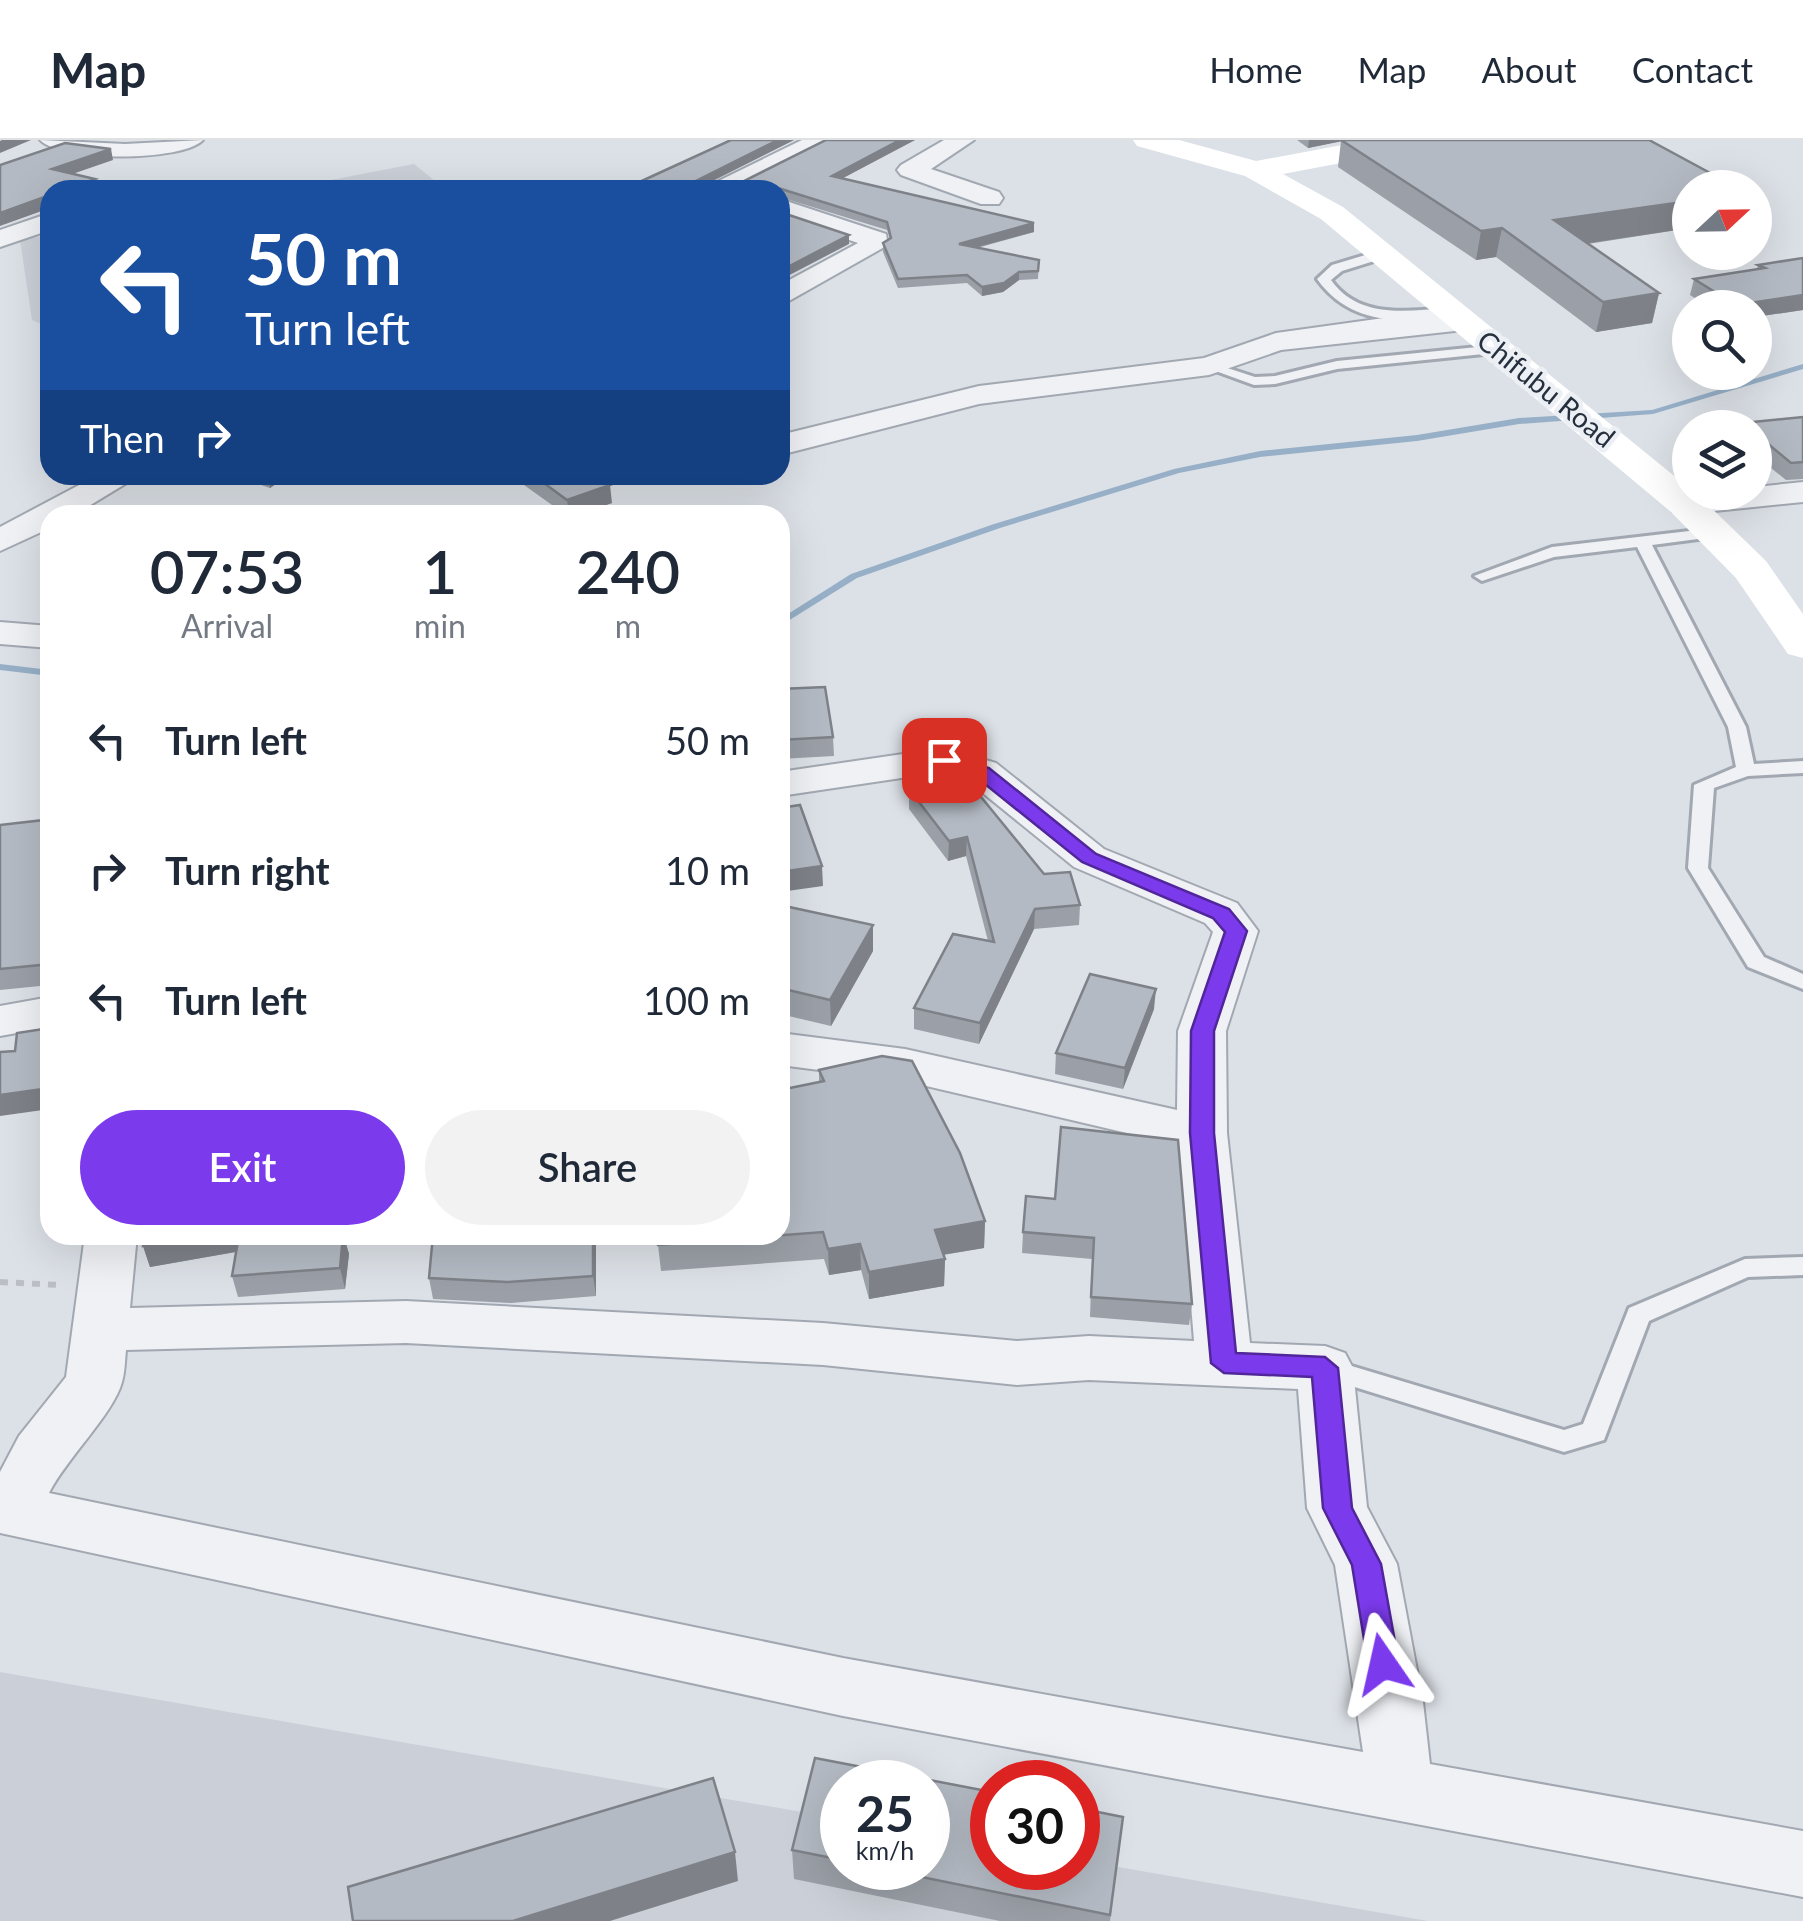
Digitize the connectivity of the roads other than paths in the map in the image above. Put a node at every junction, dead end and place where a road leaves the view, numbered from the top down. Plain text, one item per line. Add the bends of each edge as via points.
1 (192, 140) edge
2 (822, 140) edge
3 (962, 140) edge
4 (1148, 140) edge
5 (1415, 140) edge
6 (49, 146) edge
7 (1255, 170) junction
8 (737, 180) edge
9 (990, 198) dead end
10 (790, 210) edge
11 (40, 225) edge
12 (0, 239) edge
13 (1382, 254) junction
14 (790, 291) edge
15 (1456, 317) junction
16 (1498, 349) junction
17 (1209, 366) junction
18 (790, 444) edge
19 (104, 485) edge
20 (1803, 492) edge
21 (1672, 493) edge
22 (1772, 495) edge
23 (67, 505) edge
24 (1691, 510) edge
25 (40, 520) edge
26 (1715, 534) junction
27 (0, 541) edge
28 (1644, 545) junction
29 (1482, 576) dead end
30 (0, 633) edge
31 (40, 636) edge
32 (1803, 646) edge
33 (1803, 766) edge
34 (1746, 770) junction
35 (790, 783) edge
36 (1803, 982) edge
37 (40, 1014) edge
38 (0, 1021) edge
39 (790, 1050) edge
40 (1202, 1133) junction
41 (110, 1245) edge
42 (1803, 1266) edge
43 (102, 1308) junction
44 (1224, 1363) junction
45 (1325, 1368) junction
46 (5, 1509) edge
47 (1399, 1789) junction
48 (1803, 1864) edge

1 - 6 street via 122,163
2 - 8 street
3 - 9 street via 910,170
4 - 7 main road
5 - 7 main road
7 - 13 main road, Chifubu Road via 1332,213
10 - 14 street via 876,240
11 - 12 street
13 - 15 main road, Chifubu Road
13 - 15 lane via 1337,268 1324,280 1332,295 1373,315
15 - 16 main road, Chifubu Road
15 - 17 street via 1276,342
16 - 17 lane via 1337,365 1254,381
16 - 21 main road, Chifubu Road
17 - 18 street via 979,395
19 - 23 street
20 - 22 street
24 - 26 main road, Chifubu Road
25 - 27 street
26 - 28 lane
26 - 32 main road, Chifubu Road via 1752,570
28 - 29 lane via 1552,552
28 - 34 lane via 1737,726
30 - 31 street
33 - 34 lane
34 - 36 lane via 1704,785 1698,868 1756,962
35 - 40 street via 944,760 982,772 1089,858 1221,913 1236,931 1202,1031
37 - 38 street
39 - 40 street via 905,1065
40 - 44 street
41 - 43 street
42 - 45 lane via 1746,1268 1638,1315 1594,1432 1564,1441
43 - 44 street via 823,1344 1016,1364 1089,1358
43 - 46 street via 94,1383
44 - 45 street
45 - 47 street via 1338,1508 1366,1564
46 - 47 street via 843,1687
47 - 48 street

